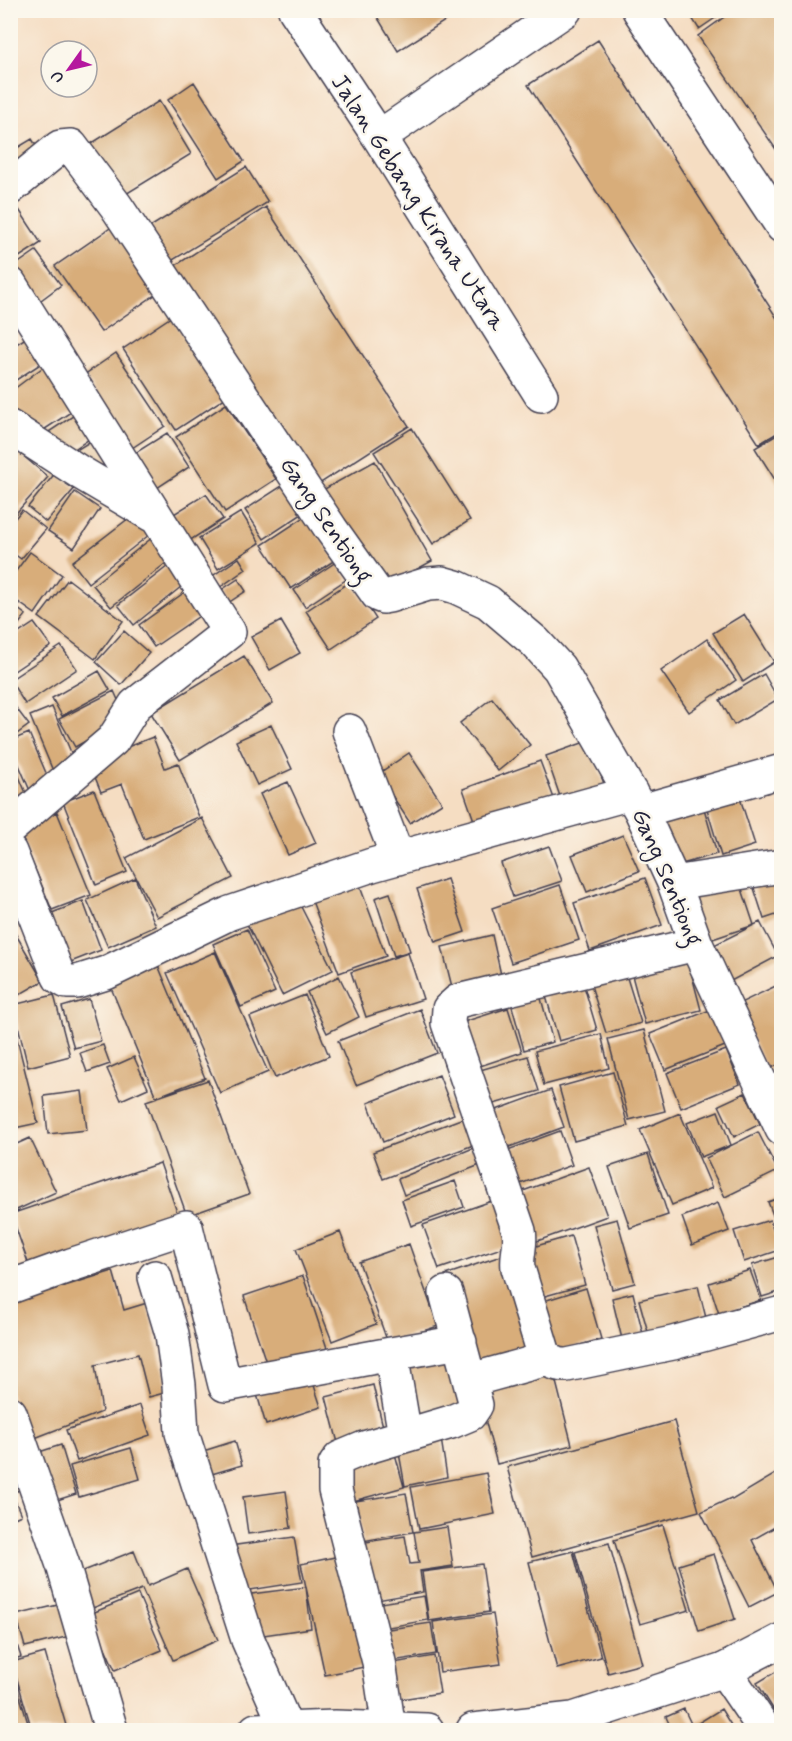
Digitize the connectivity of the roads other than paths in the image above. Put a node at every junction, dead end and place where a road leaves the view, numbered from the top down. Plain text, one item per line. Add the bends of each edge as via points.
1 (295, 10) edge
2 (565, 10) edge
3 (639, 10) edge
4 (379, 137) junction
5 (10, 188) edge
6 (782, 226) edge
7 (10, 284) edge
8 (541, 394) dead end
9 (10, 427) edge
10 (156, 518) junction
11 (349, 731) dead end
12 (782, 771) edge
13 (636, 802) junction
14 (10, 828) edge
15 (10, 852) edge
16 (398, 858) junction
17 (782, 866) edge
18 (674, 883) junction
19 (696, 944) junction
20 (782, 1129) edge
21 (155, 1277) dead end
22 (10, 1287) edge
23 (446, 1293) dead end
24 (782, 1313) edge
25 (460, 1341) junction
26 (391, 1354) junction
27 (547, 1359) junction
28 (471, 1380) junction
29 (10, 1413) edge
30 (405, 1435) junction
31 (782, 1640) edge
32 (724, 1670) junction
33 (574, 1725) edge
34 (389, 1729) edge
35 (271, 1730) edge
36 (111, 1731) edge
37 (427, 1731) edge
38 (473, 1731) edge
39 (765, 1731) edge

1 - 4 street, Jalan Gebang Kirana Utara
2 - 4 street
3 - 6 street
4 - 8 street, Jalan Gebang Kirana Utara
5 - 13 street, Gang Sentiong via 60,147 71,146 117,206 378,595 442,583 488,602 559,668
7 - 10 street
9 - 10 street
10 - 14 street via 229,632 135,705 113,740
11 - 16 street
12 - 13 street
13 - 16 street
13 - 18 street, Gang Sentiong
15 - 16 street via 59,977 67,982 106,973 230,913
17 - 18 street
18 - 19 street, Gang Sentiong
19 - 20 street, Gang Sentiong
19 - 27 street via 458,1001 449,1009 448,1023 519,1231 516,1259
21 - 35 street via 172,1334 182,1433 248,1640
22 - 26 street via 186,1227 225,1385
23 - 25 street
24 - 27 street via 672,1343 567,1365
25 - 26 street
25 - 28 street
26 - 30 street
27 - 28 street
28 - 30 street via 476,1405 470,1414
29 - 36 street via 63,1564
30 - 34 street via 356,1451 340,1458 335,1465 335,1490 379,1662
31 - 32 street
32 - 33 street
32 - 39 street
33 - 38 street
34 - 35 street via 335,1726
34 - 37 street

